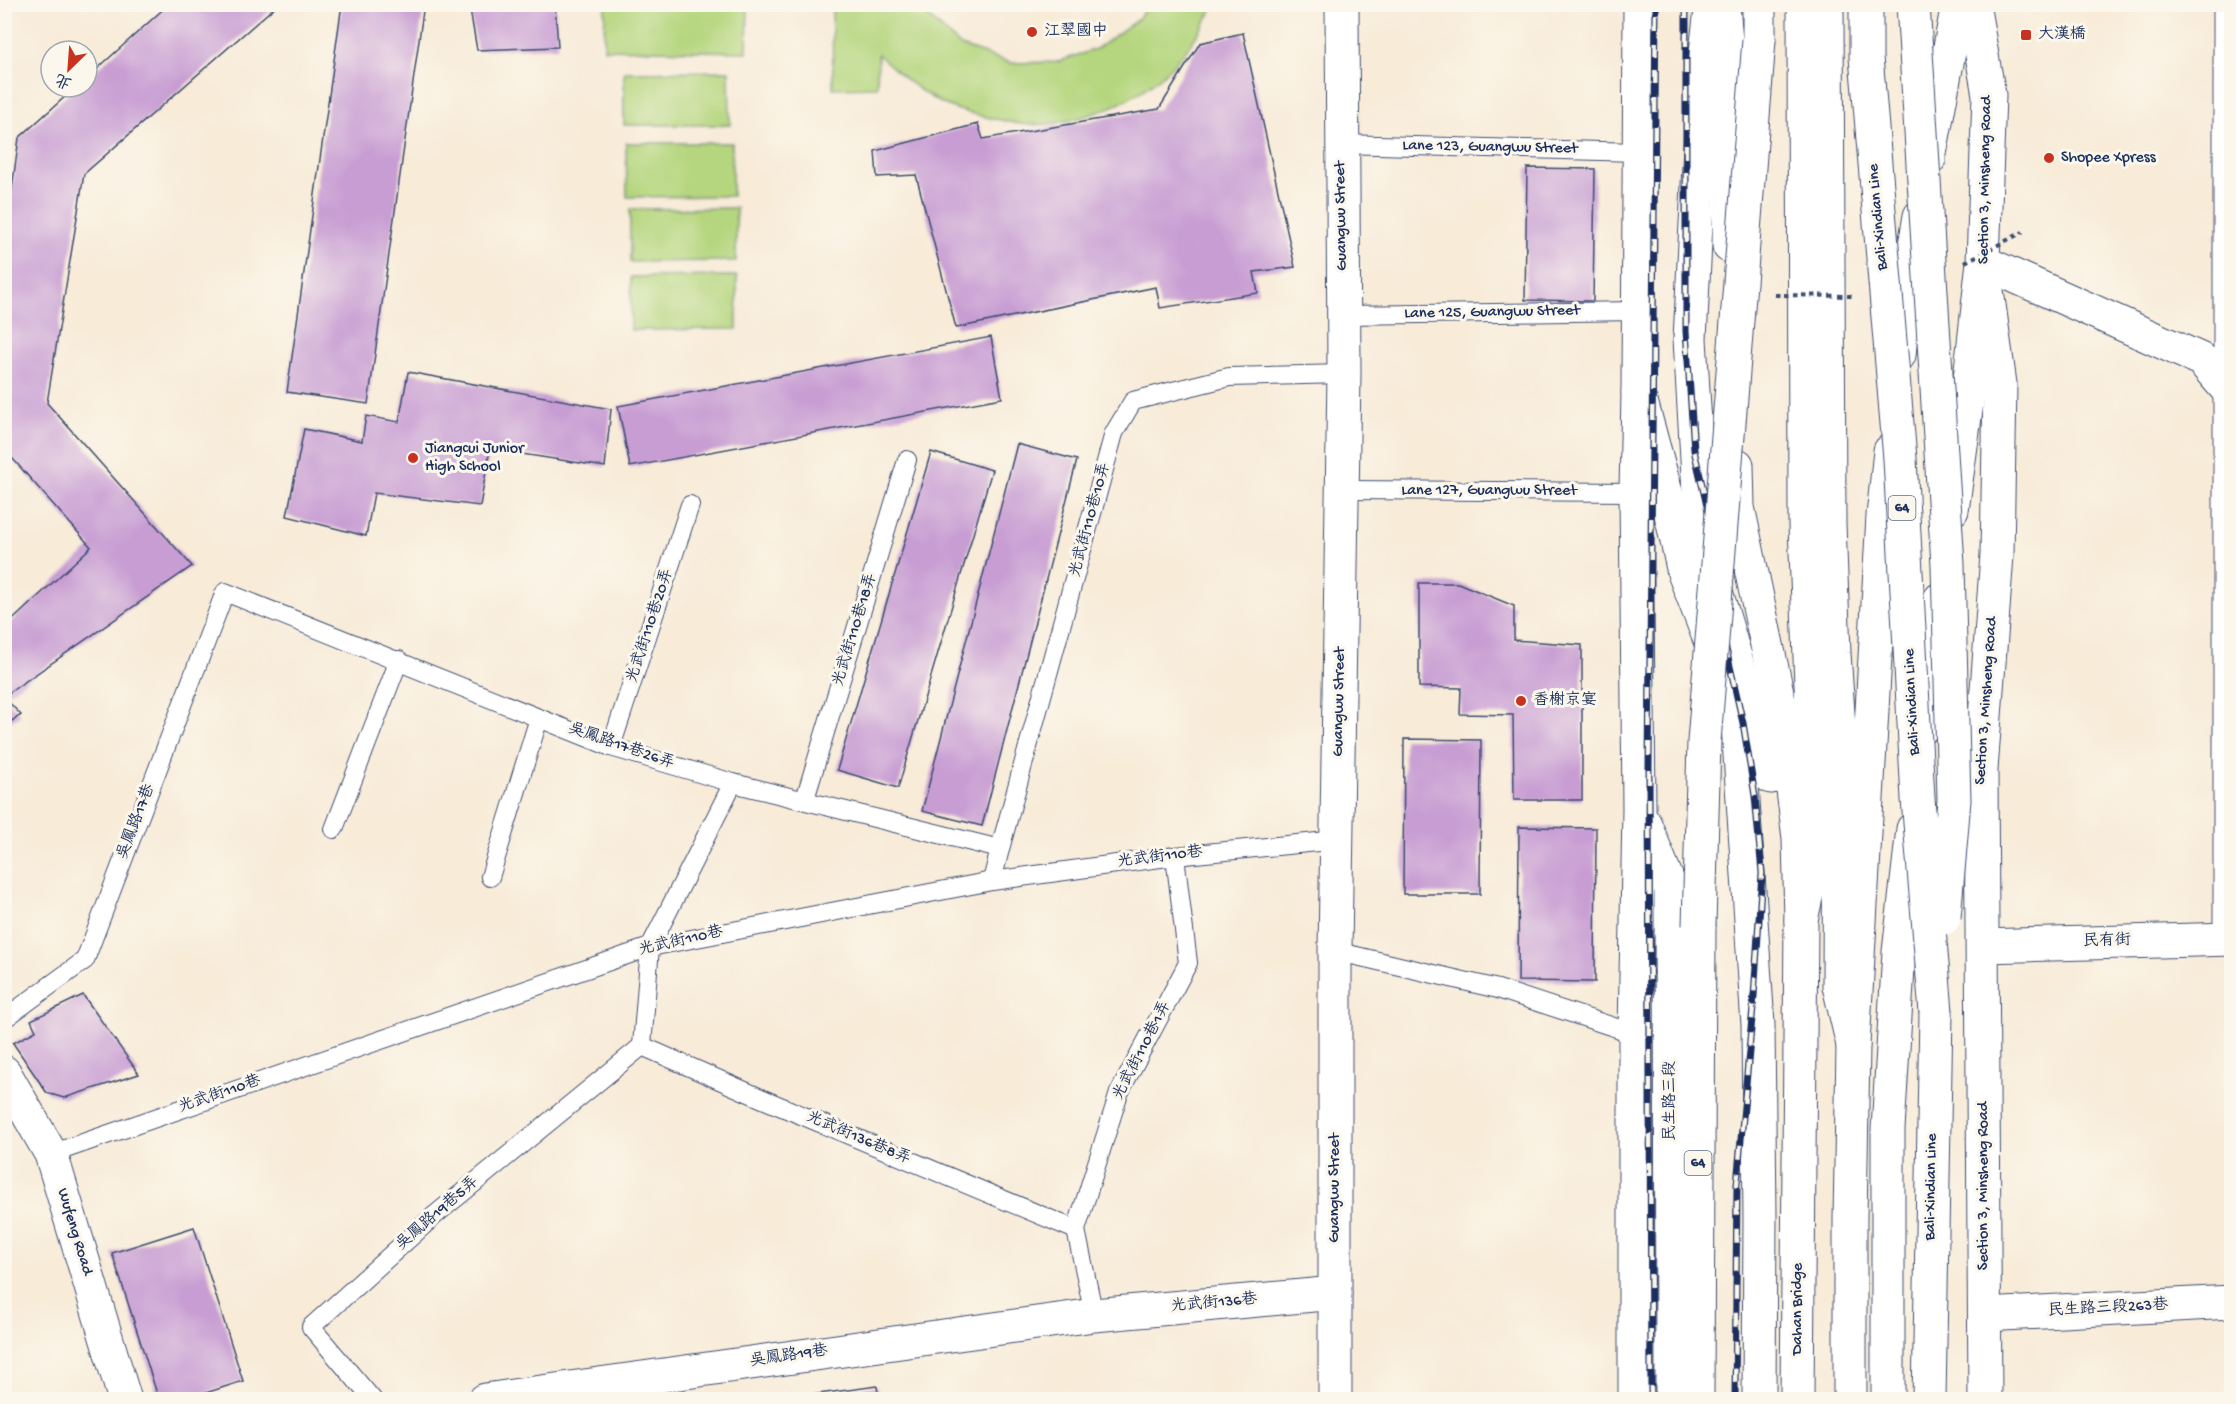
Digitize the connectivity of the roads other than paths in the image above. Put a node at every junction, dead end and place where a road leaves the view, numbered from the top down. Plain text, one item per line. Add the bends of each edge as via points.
1 (1342, 4) edge
2 (1640, 4) edge
3 (1711, 4) edge
4 (1723, 4) edge
5 (1759, 4) edge
6 (1804, 4) edge
7 (1827, 4) edge
8 (1866, 4) edge
9 (1913, 4) edge
10 (1958, 4) edge
11 (1973, 4) edge
12 (2230, 4) edge
13 (1816, 47) junction
14 (2230, 124) edge
15 (1341, 144) junction
16 (1638, 152) junction
17 (1983, 262) junction
18 (1639, 311) junction
19 (1344, 315) junction
20 (1344, 374) junction
21 (1638, 392) junction
22 (2230, 394) edge
23 (907, 460) dead end
24 (1343, 489) junction
25 (1636, 492) junction
26 (690, 505) dead end
27 (225, 592) joint
28 (399, 660) junction
29 (539, 718) junction
30 (611, 747) junction
31 (733, 783) junction
32 (805, 799) junction
33 (1639, 809) junction
34 (334, 829) dead end
35 (1338, 840) junction
36 (1000, 849) junction
37 (1175, 855) junction
38 (490, 878) dead end
39 (992, 880) junction
40 (1801, 920) junction
41 (2231, 939) edge
42 (1983, 946) junction
43 (650, 947) junction
44 (1335, 951) junction
45 (1936, 1012) junction
46 (4, 1018) edge
47 (1635, 1034) junction
48 (1853, 1045) junction
49 (642, 1046) junction
50 (4, 1072) edge
51 (51, 1154) junction
52 (1076, 1230) junction
53 (1335, 1293) junction
54 (2232, 1302) edge
55 (1094, 1315) junction
56 (1985, 1315) junction
57 (125, 1400) edge
58 (373, 1400) edge
59 (485, 1400) edge
60 (1335, 1400) edge
61 (1635, 1400) edge
62 (1672, 1400) edge
63 (1697, 1400) edge
64 (1759, 1400) edge
65 (1797, 1400) edge
66 (1850, 1400) edge
67 (1888, 1400) edge
68 (1929, 1400) edge
69 (1985, 1400) edge

1 - 15 main road, Guangwu Street
2 - 16 main road
3 - 40 main road via 1690,339 1702,544 1766,747 1779,838
4 - 40 main road via 1731,105 1729,280 1738,507 1786,735 1799,838
5 - 63 main road, 64, bridge via 1704,742 1698,938
6 - 13 main road
7 - 13 main road
8 - 45 main road, Bali-Xindian Line / 64, bridge via 1866,57 1900,459 1918,799
9 - 45 main road, bridge via 1948,565 1954,800
10 - 48 main road via 1902,327 1883,516
11 - 17 main road, Section 3, Minsheng Road via 1989,95
12 - 14 main road
13 - 40 main road via 1805,524 1817,846
13 - 48 main road via 1829,524 1840,744 1839,986
14 - 22 main road
15 - 16 lane, Lane 123, Guangwu Street
15 - 19 main road, Guangwu Street
16 - 18 main road
17 - 22 main road via 2202,360
17 - 42 main road, Section 3, Minsheng Road via 2000,384 1997,555 1981,770
17 - 67 main road via 1929,675 1899,952 1888,1129
18 - 19 lane, Lane 125, Guangwu Street
18 - 21 main road
19 - 20 main road, Guangwu Street
20 - 24 main road, Guangwu Street
20 - 36 lane, 光武街110巷10弄 via 1229,378 1133,400 1114,434
21 - 25 main road
21 - 64 main road via 1684,573 1737,710 1758,1025
22 - 41 main road
23 - 32 lane, 光武街110巷18弄
24 - 25 lane, Lane 127, Guangwu Street
24 - 35 main road, Guangwu Street
25 - 33 main road
26 - 30 lane, 光武街110巷20弄
27 - 28 lane, 吳鳳路17巷26弄
27 - 46 lane, 吳鳳路17巷 via 85,960
28 - 29 lane, 吳鳳路17巷26弄
28 - 34 lane
29 - 30 lane, 吳鳳路17巷26弄
29 - 38 lane
30 - 31 lane, 吳鳳路17巷26弄
31 - 32 lane, 吳鳳路17巷26弄
31 - 43 lane
32 - 36 lane, 吳鳳路17巷26弄
33 - 47 main road
33 - 62 main road, 民生路三段 via 1671,889
35 - 37 lane, 光武街110巷
35 - 44 main road, Guangwu Street
36 - 39 lane
37 - 39 lane, 光武街110巷
37 - 52 lane, 光武街110巷1弄 via 1188,963 1119,1093
39 - 43 lane, 光武街110巷
40 - 65 main road, Dahan Bridge
41 - 42 main road, 民有街
42 - 56 main road, Section 3, Minsheng Road
43 - 49 lane
43 - 51 lane, 光武街110巷
44 - 47 lane via 1498,989
44 - 53 main road, Guangwu Street
45 - 68 main road, Bali-Xindian Line / 64
47 - 61 main road
48 - 66 main road
49 - 52 lane, 光武街136巷8弄
49 - 58 lane, 吳鳳路19巷5弄 via 435,1215 311,1327
50 - 51 main road, Wufeng Road
51 - 57 main road, Wufeng Road
52 - 55 lane, 光武街110巷1弄
53 - 55 main road, 光武街136巷
53 - 60 main road, Guangwu Street
54 - 56 main road, 民生路三段263巷
55 - 59 main road, 吳鳳路19巷
56 - 69 main road, Section 3, Minsheng Road

